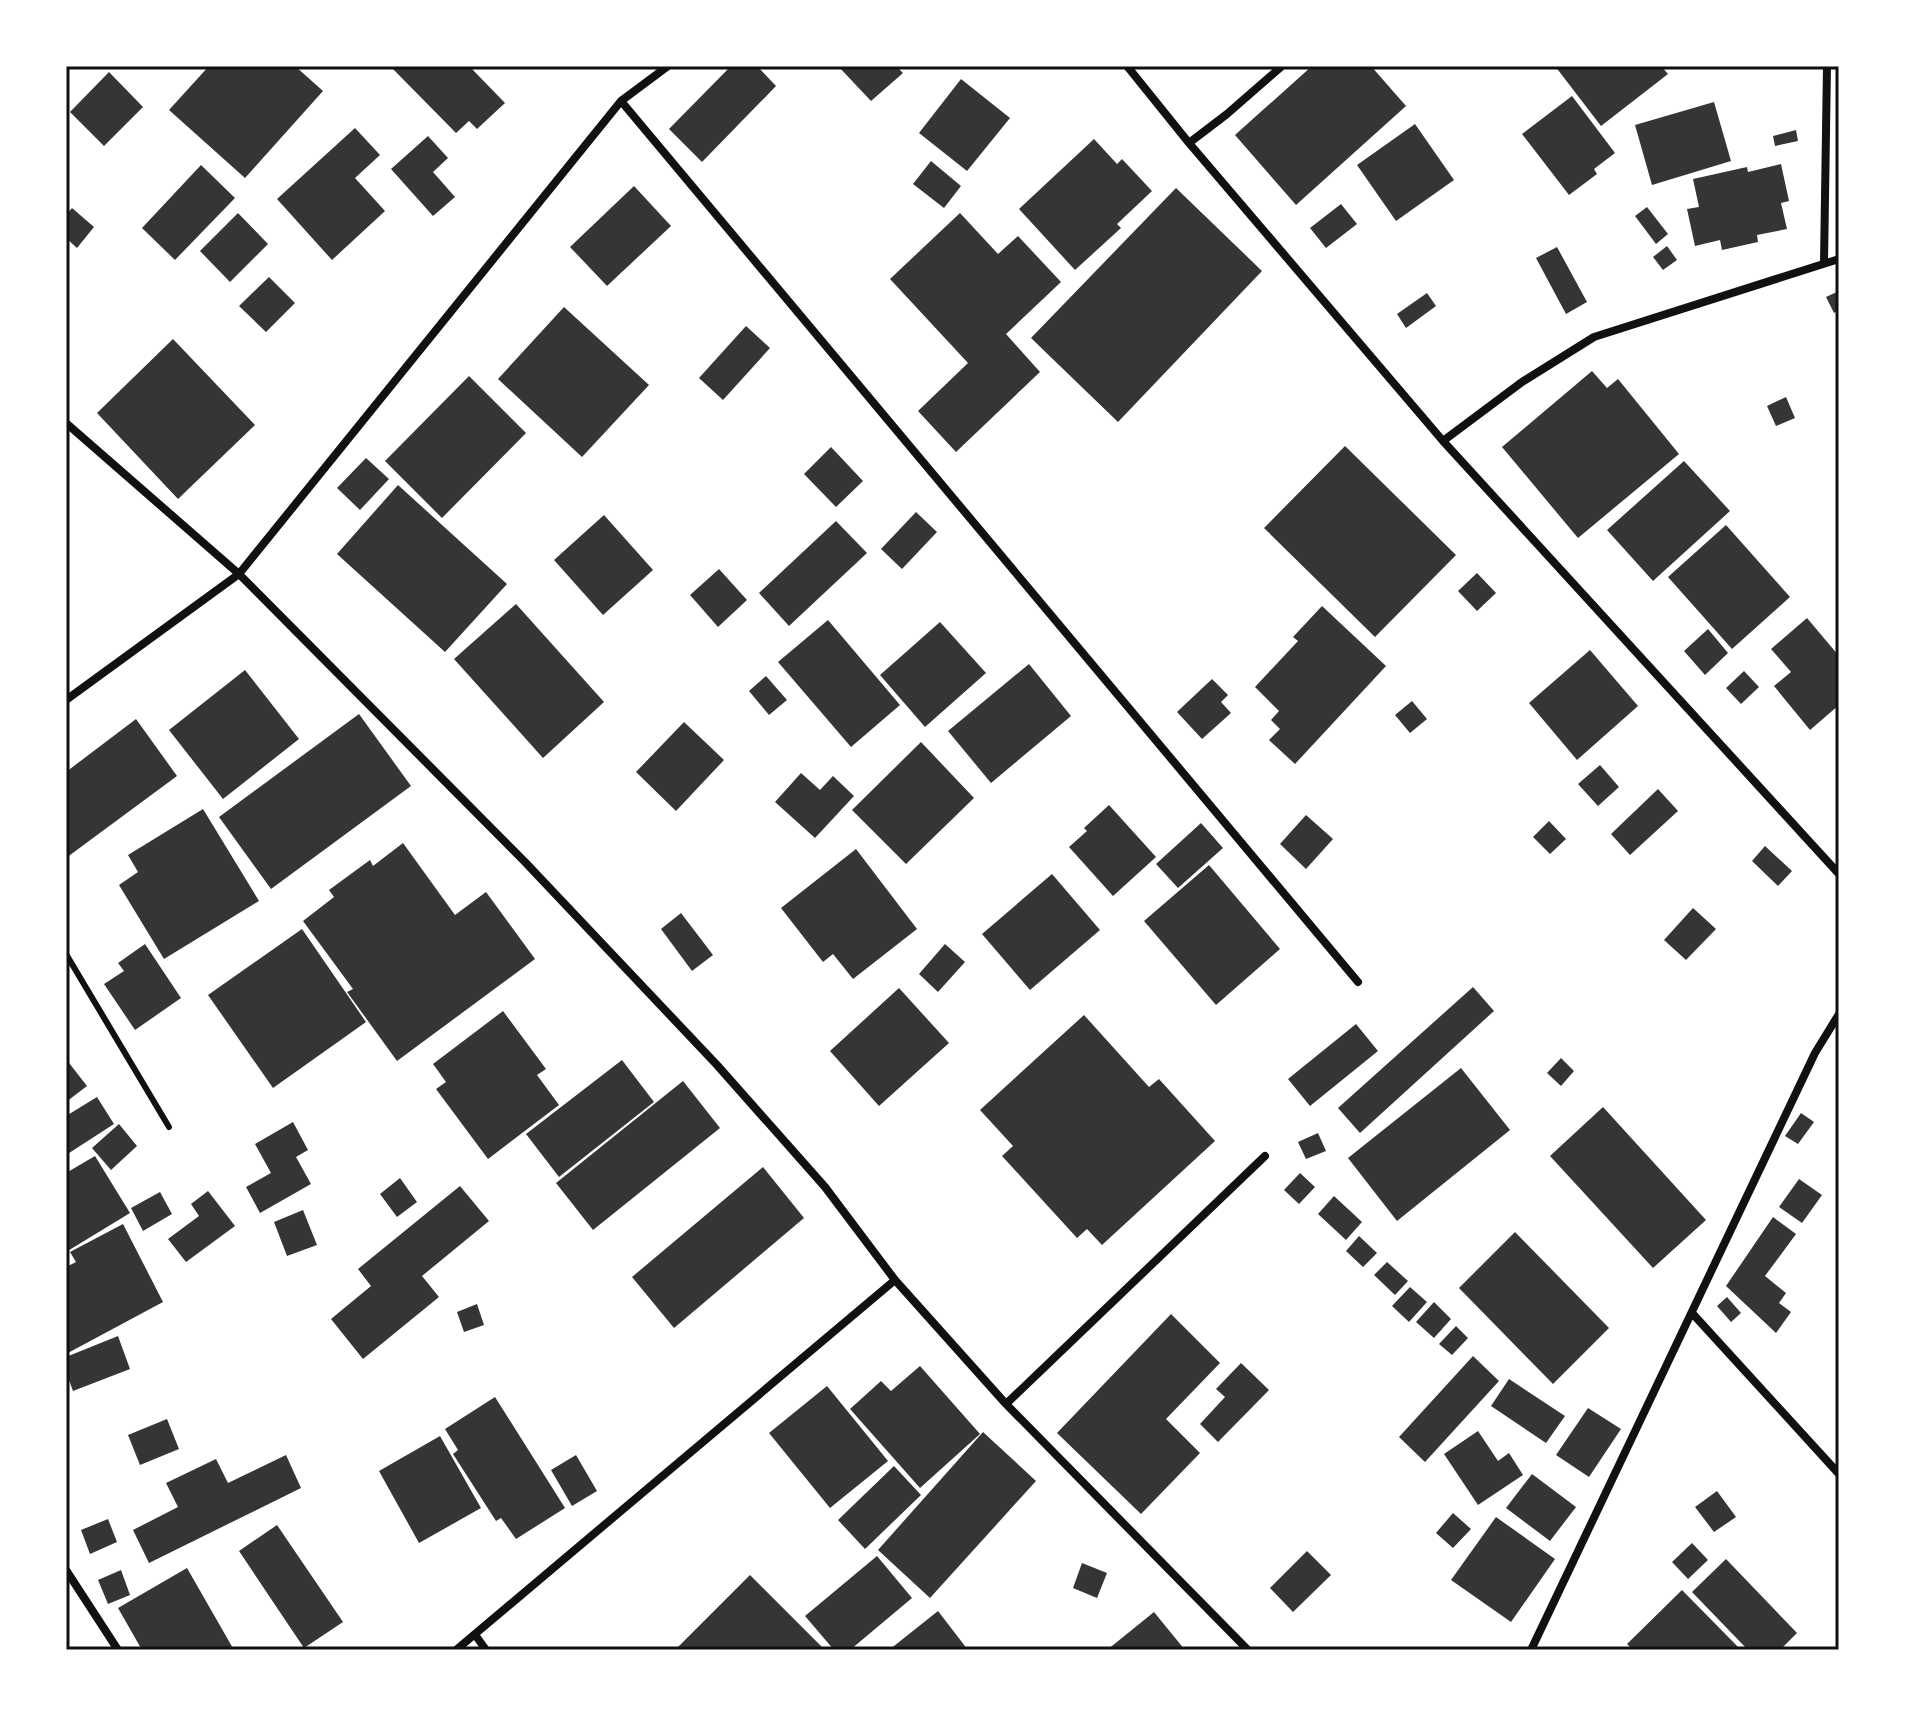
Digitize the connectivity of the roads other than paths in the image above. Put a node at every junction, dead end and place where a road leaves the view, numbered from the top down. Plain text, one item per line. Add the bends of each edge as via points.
1 (668, 66) edge
2 (1127, 66) edge
3 (1282, 66) edge
4 (1827, 66) edge
5 (621, 101) junction
6 (1189, 143) junction
7 (1839, 259) edge
8 (1824, 263) junction
9 (66, 423) edge
10 (1443, 441) junction
11 (239, 574) junction
12 (66, 700) edge
13 (1839, 874) edge
14 (66, 954) edge
15 (1358, 982) dead end
16 (1839, 1014) edge
17 (169, 1127) dead end
18 (1265, 1156) dead end
19 (895, 1280) junction
20 (1692, 1313) junction
21 (1006, 1404) junction
22 (1839, 1474) edge
23 (66, 1570) edge
24 (476, 1636) junction
25 (118, 1650) edge
26 (456, 1650) edge
27 (486, 1650) edge
28 (1248, 1650) edge
29 (1531, 1650) edge

1 - 5 street
2 - 6 street
3 - 6 street
4 - 8 street
5 - 11 street
5 - 15 street
6 - 10 street
7 - 8 street
8 - 10 street via 1594,337
9 - 11 street
10 - 13 street
11 - 12 street
11 - 19 street via 525,862 717,1065 825,1187
14 - 17 lane
16 - 20 street via 1815,1053
18 - 21 street
19 - 21 street
19 - 24 street
20 - 22 street
20 - 29 street
21 - 28 street
23 - 25 street
24 - 26 street
24 - 27 street

